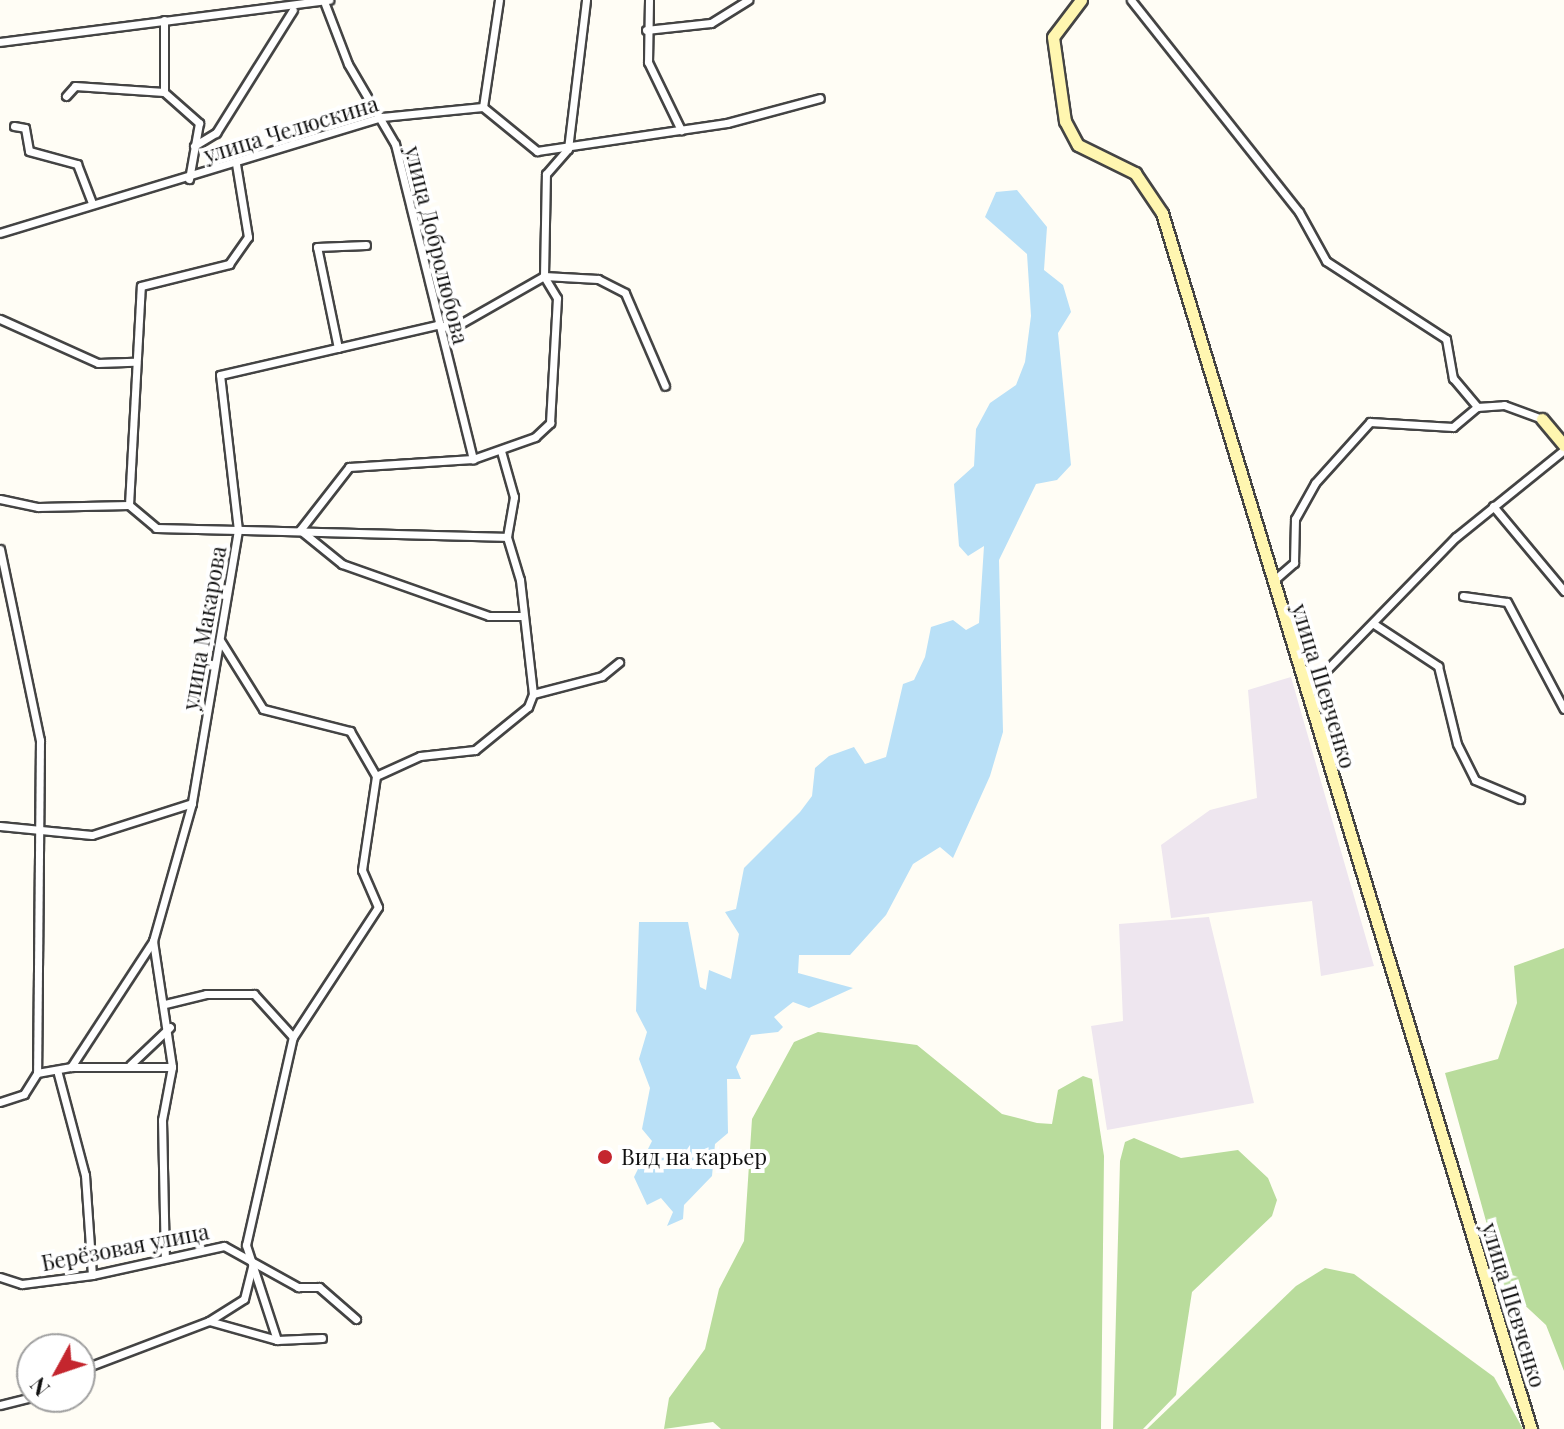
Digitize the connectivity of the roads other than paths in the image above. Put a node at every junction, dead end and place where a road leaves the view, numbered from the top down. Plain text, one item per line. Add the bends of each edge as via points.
1 (499, 0) edge
2 (586, 0) edge
3 (649, 0) edge
4 (748, 0) edge
5 (1081, 0) edge
6 (1131, 0) edge
7 (327, 2) edge
8 (293, 10) junction
9 (164, 20) junction
10 (646, 30) junction
11 (0, 42) edge
12 (164, 92) junction
13 (66, 96) dead end
14 (820, 98) dead end
15 (483, 107) junction
16 (382, 117) junction
17 (14, 126) dead end
18 (681, 130) junction
19 (194, 146) junction
20 (568, 149) junction
21 (236, 164) junction
22 (189, 179) junction
23 (91, 201) junction
24 (0, 233) edge
25 (366, 245) dead end
26 (544, 276) junction
27 (0, 319) edge
28 (437, 325) junction
29 (338, 348) junction
30 (134, 362) junction
31 (665, 386) dead end
32 (1477, 407) junction
33 (1542, 419) joint
34 (1564, 447) edge
35 (501, 451) junction
36 (473, 459) junction
37 (0, 499) edge
38 (129, 505) junction
39 (1493, 506) junction
40 (238, 530) junction
41 (300, 530) junction
42 (507, 537) junction
43 (0, 549) edge
44 (1272, 581) junction
45 (1564, 591) edge
46 (1463, 596) dead end
47 (523, 616) junction
48 (1374, 624) junction
49 (220, 640) junction
50 (619, 662) dead end
51 (1305, 691) junction
52 (533, 694) junction
53 (1564, 709) edge
54 (376, 776) junction
55 (1520, 799) dead end
56 (192, 803) junction
57 (43, 825) junction
58 (0, 826) edge
59 (153, 941) junction
60 (165, 1004) junction
61 (170, 1027) junction
62 (293, 1037) junction
63 (130, 1065) junction
64 (71, 1067) junction
65 (172, 1067) junction
66 (57, 1070) junction
67 (37, 1073) junction
68 (0, 1102) edge
69 (165, 1258) junction
70 (252, 1266) junction
71 (92, 1275) junction
72 (0, 1277) edge
73 (356, 1319) dead end
74 (209, 1321) junction
75 (322, 1338) dead end
76 (277, 1340) junction
77 (96, 1364) edge
78 (1531, 1429) edge

1 - 15 street
2 - 20 street
3 - 10 street
4 - 10 street via 711,23
5 - 44 street, улица Шевченко via 1053,37 1065,121 1078,145 1135,173 1162,213
6 - 32 street via 1299,212 1326,261 1446,339 1453,378
7 - 8 street
7 - 16 street, улица Добролюбова via 348,64
8 - 9 street via 259,4
8 - 19 street via 216,133
9 - 11 street
9 - 12 street
10 - 18 street via 648,62
12 - 13 street via 75,86
12 - 19 street via 199,123
14 - 18 street
15 - 16 street, улица Челюскина
15 - 20 street via 537,151
16 - 21 street, улица Челюскина
16 - 28 street, улица Добролюбова via 395,144
17 - 23 street via 25,128 29,151 77,164
18 - 20 street
19 - 22 street
20 - 26 street via 546,174
21 - 22 street, улица Челюскина
21 - 30 street via 248,237 229,264 141,286
22 - 23 street, улица Челюскина
23 - 24 street, улица Челюскина
25 - 29 street via 317,247
26 - 28 street via 453,328
26 - 31 street via 598,279 625,293
26 - 35 street via 557,298 550,423
27 - 30 street via 98,363
28 - 29 street
28 - 36 street, улица Добролюбова
29 - 40 street via 220,375
30 - 38 street
32 - 33 street via 1504,405
32 - 44 street via 1453,427 1370,422 1315,483 1295,519 1294,563
33 - 34 street
34 - 39 street
35 - 36 street
35 - 42 street via 514,497
36 - 41 street via 349,467
37 - 38 street via 38,507
38 - 40 street, улица Макарова via 156,528
39 - 45 street
39 - 48 street via 1456,537
40 - 41 street
40 - 49 street, улица Макарова
41 - 42 street via 420,533 442,541
41 - 47 street via 342,564 489,616
42 - 47 street
43 - 57 street via 40,740
44 - 51 street, улица Шевченко
46 - 53 street via 1507,602
47 - 52 street
48 - 51 street
48 - 55 street via 1438,666 1475,780
49 - 54 street via 263,709 350,731
49 - 56 street, улица Макарова
50 - 52 street via 602,676
51 - 78 street, улица Шевченко
52 - 54 street via 528,707 475,750 420,756
54 - 62 street via 362,870 378,907
56 - 57 street via 92,835
56 - 59 street, улица Макарова
57 - 58 street
57 - 67 street
59 - 60 street, улица Макарова
59 - 64 street
60 - 61 street, улица Макарова
60 - 62 street via 206,994 254,994
61 - 63 street
61 - 65 street, улица Макарова
62 - 70 street via 246,1245
63 - 64 street
63 - 65 street
64 - 66 street
65 - 69 street, улица Макарова via 162,1120
66 - 67 street
66 - 71 street via 85,1175
67 - 68 street via 24,1094
69 - 70 street, Берёзовая улица via 224,1246
69 - 71 street, Берёзовая улица
70 - 73 street, Берёзовая улица via 298,1287 319,1287
70 - 74 street via 244,1299
70 - 76 street
71 - 72 street, Берёзовая улица via 22,1284
74 - 76 street
74 - 77 street
75 - 76 street

